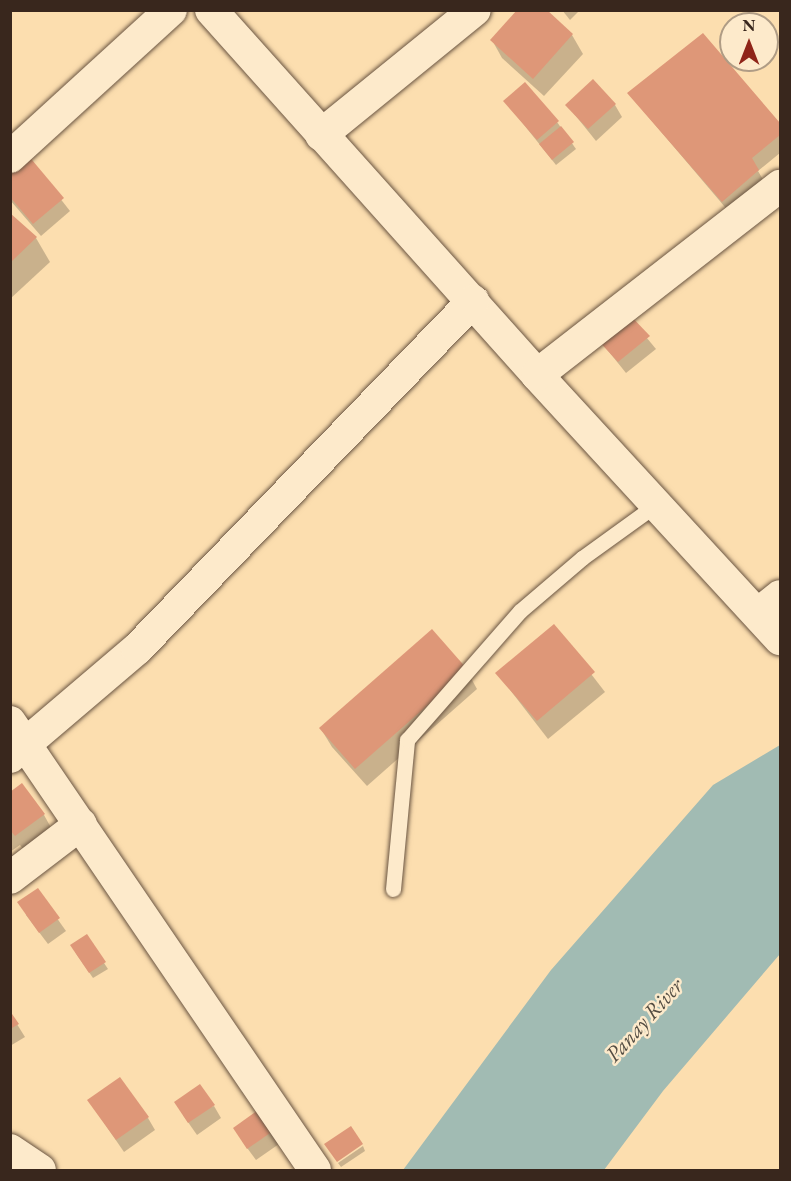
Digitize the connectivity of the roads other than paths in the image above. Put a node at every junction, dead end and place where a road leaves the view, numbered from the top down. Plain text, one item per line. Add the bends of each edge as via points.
1 (171, 10) edge
2 (211, 10) edge
3 (475, 10) edge
4 (321, 135) junction
5 (10, 157) edge
6 (780, 186) edge
7 (473, 301) junction
8 (537, 375) junction
9 (657, 504) junction
10 (769, 605) edge
11 (780, 639) edge
12 (16, 741) edge
13 (81, 824) junction
14 (10, 878) edge
15 (393, 889) dead end
16 (10, 1150) edge
17 (40, 1170) edge
18 (315, 1170) edge

1 - 5 street
2 - 4 street
3 - 4 street
4 - 7 street
6 - 8 street
7 - 8 street
7 - 12 street via 137,649
8 - 9 street
9 - 10 street
9 - 15 lane via 582,558 520,611 407,740
10 - 11 street
12 - 13 street
13 - 14 street
13 - 18 street
16 - 17 street

